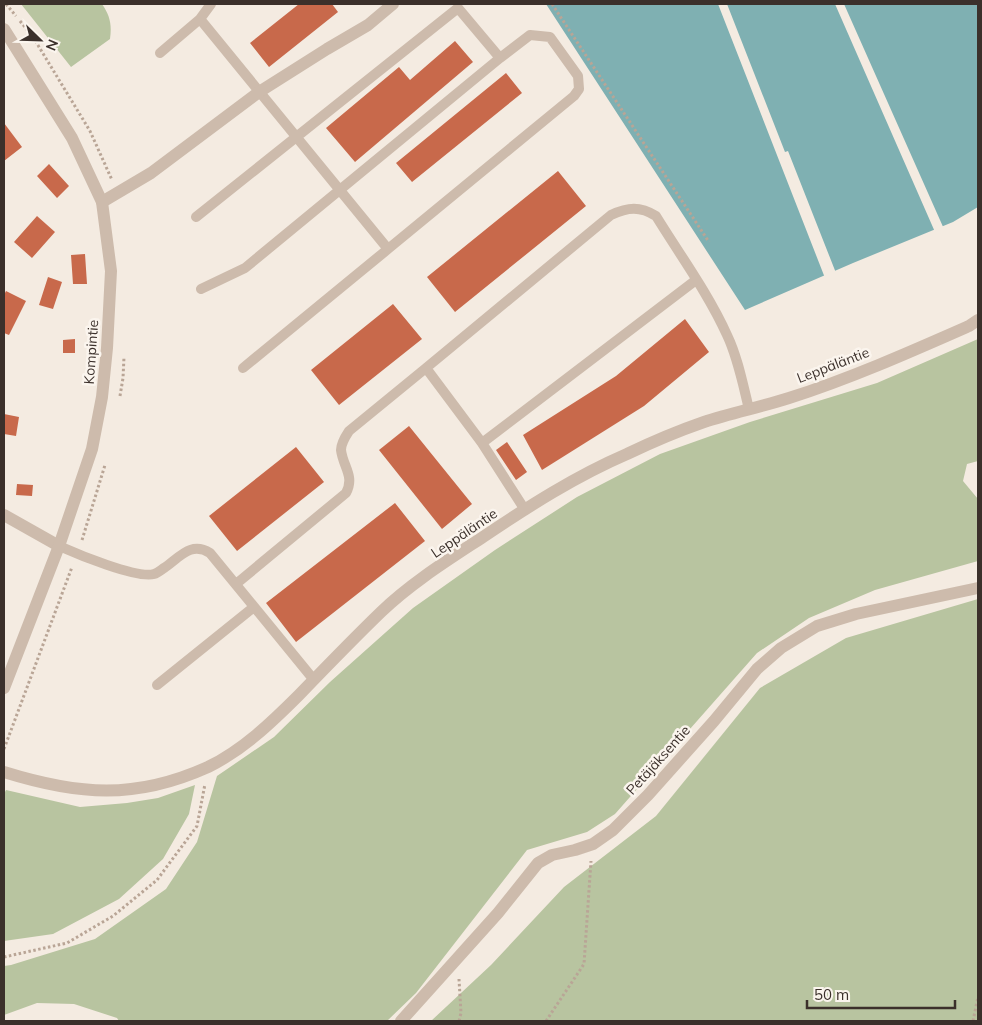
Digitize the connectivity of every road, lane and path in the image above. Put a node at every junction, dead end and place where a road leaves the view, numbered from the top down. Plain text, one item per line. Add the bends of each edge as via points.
1 (6, 4) edge
2 (210, 4) edge
3 (393, 4) edge
4 (552, 4) edge
5 (456, 6) edge
6 (200, 18) junction
7 (5, 35) edge
8 (160, 53) dead end
9 (500, 58) junction
10 (259, 92) junction
11 (296, 137) junction
12 (340, 191) junction
13 (117, 192) junction
14 (102, 202) junction
15 (196, 217) dead end
16 (709, 242) dead end
17 (388, 249) junction
18 (696, 280) junction
19 (201, 289) dead end
20 (978, 320) edge
21 (124, 353) dead end
22 (243, 368) dead end
23 (426, 368) junction
24 (118, 405) dead end
25 (749, 409) junction
26 (482, 443) junction
27 (107, 460) dead end
28 (525, 510) junction
29 (4, 515) edge
30 (59, 546) junction
31 (77, 554) junction
32 (236, 584) junction
33 (978, 588) edge
34 (254, 606) junction
35 (314, 680) junction
36 (157, 684) dead end
37 (4, 688) edge
38 (4, 749) edge
39 (209, 766) junction
40 (4, 772) edge
41 (592, 844) junction
42 (4, 957) edge
43 (458, 958) junction
44 (978, 997) edge
45 (400, 1021) edge
46 (459, 1021) edge
47 (546, 1021) edge
48 (973, 1021) edge

1 - 13 path via 33,38 90,130
2 - 6 lane
3 - 10 street via 368,25
4 - 16 path
5 - 9 lane
5 - 11 lane
6 - 8 lane
6 - 10 lane
7 - 14 street, Kompintie via 72,138
9 - 12 lane
9 - 17 lane via 530,34 550,37 578,76 579,89
10 - 11 lane
10 - 13 street via 152,173
11 - 12 lane
11 - 15 lane
12 - 17 lane
12 - 19 lane via 245,268
13 - 14 street
14 - 30 street, Kompintie via 111,271 102,397 92,449
17 - 22 lane
18 - 23 lane via 656,216 646,210 624,209 611,215
18 - 25 lane via 728,336
18 - 26 lane
20 - 25 street, Leppäläntie via 904,354
21 - 24 path
23 - 26 lane
23 - 32 lane via 348,431 341,449 350,478 346,493
25 - 28 street, Leppäläntie via 704,422 626,454 548,494
26 - 28 lane
27 - 31 path
28 - 35 street, Leppäläntie via 409,587
29 - 30 street
30 - 31 lane
30 - 37 street, Kompintie
31 - 32 lane via 140,574 155,574 191,548 202,548
31 - 38 path
32 - 34 lane
33 - 41 street, Petäjäksentie via 856,614 817,626 781,648 757,669 648,794 613,830
34 - 35 lane
34 - 36 lane
35 - 39 street, Leppäläntie via 240,748
39 - 40 street, Leppäläntie via 165,782 113,791 68,788
39 - 42 path via 197,826 158,880 113,916 67,943
41 - 43 street, Petäjäksentie via 552,855 538,863
41 - 47 path via 584,964
43 - 45 street, Petäjäksentie
43 - 46 path
44 - 48 path

